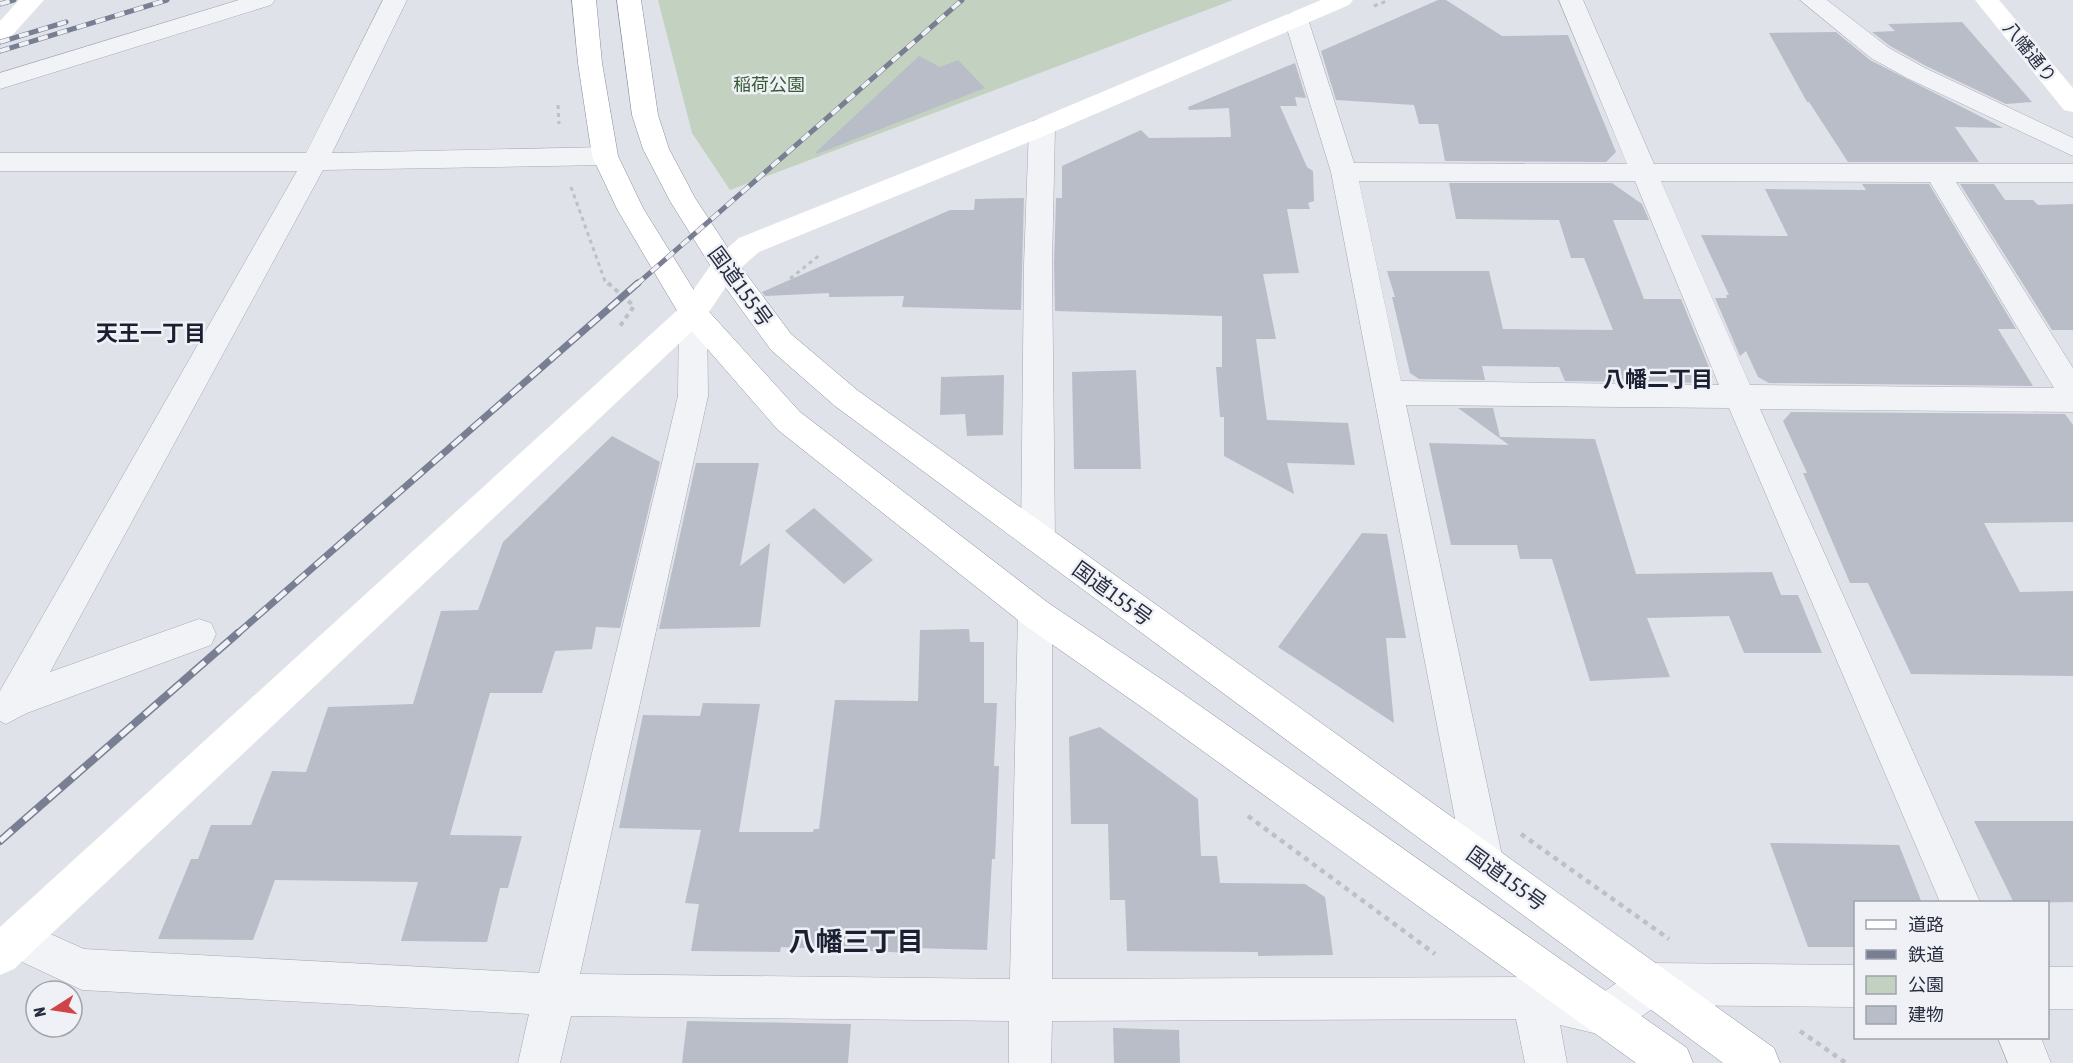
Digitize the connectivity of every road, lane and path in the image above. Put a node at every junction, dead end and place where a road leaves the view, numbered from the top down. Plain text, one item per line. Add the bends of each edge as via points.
1 (32, 0) edge
2 (263, 0) edge
3 (395, 0) edge
4 (584, 0) edge
5 (629, 0) edge
6 (1341, 0) edge
7 (1571, 0) edge
8 (1812, 0) edge
9 (1832, 0) edge
10 (1987, 0) edge
11 (1296, 19) junction
12 (0, 35) edge
13 (0, 81) edge
14 (558, 101) dead end
15 (2073, 104) edge
16 (1042, 127) junction
17 (2073, 138) edge
18 (2073, 148) edge
19 (605, 156) junction
20 (562, 157) junction
21 (0, 162) edge
22 (315, 162) junction
23 (1344, 172) junction
24 (1937, 172) junction
25 (1645, 173) junction
26 (2073, 173) edge
27 (823, 253) dead end
28 (725, 266) junction
29 (788, 293) dead end
30 (693, 313) junction
31 (610, 337) dead end
32 (1387, 393) junction
33 (2073, 393) edge
34 (1740, 398) junction
35 (2073, 400) edge
36 (1038, 538) junction
37 (1035, 613) junction
38 (198, 634) dead end
39 (7, 706) edge
40 (1470, 798) junction
41 (1483, 860) junction
42 (1959, 901) edge
43 (1678, 945) dead end
44 (8, 947) edge
45 (1652, 984) junction
46 (1854, 986) edge
47 (2049, 988) edge
48 (2073, 988) edge
49 (555, 995) junction
50 (1533, 998) junction
51 (1030, 1000) junction
52 (1605, 1015) junction
53 (1791, 1024) dead end
54 (2019, 1039) edge
55 (539, 1063) edge
56 (1030, 1063) edge
57 (1545, 1063) edge
58 (1672, 1063) edge
59 (1759, 1063) edge
60 (1846, 1063) edge
61 (2030, 1063) edge

1 - 12 main road
2 - 13 street
3 - 22 street
4 - 19 main road
5 - 28 main road, 国道155号 via 645,115 656,149 683,201
6 - 11 main road
7 - 25 street
8 - 18 street via 1880,53 1916,74
9 - 17 street via 1903,51 1946,76
10 - 15 main road, 八幡通り
11 - 16 main road
11 - 23 street
14 - 20 path
16 - 28 main road via 749,245
16 - 36 street
19 - 20 street
19 - 30 main road via 630,209
20 - 22 street
20 - 31 path via 605,281 634,306
21 - 22 street
22 - 39 street
23 - 25 street
23 - 32 street
24 - 25 street
24 - 26 street
24 - 33 street
25 - 34 street
27 - 29 path via 787,281
28 - 30 main road
28 - 36 main road, 国道155号 via 781,342 846,398
30 - 37 main road via 789,421
30 - 44 main road
30 - 49 street via 693,396
32 - 34 street
32 - 40 street
34 - 35 street
34 - 42 street
36 - 41 main road, 国道155号
37 - 51 street
37 - 52 main road
38 - 39 street
40 - 41 street
40 - 43 path
41 - 45 main road, 国道155号
44 - 49 street via 82,969
45 - 46 street
45 - 52 street
45 - 59 main road, 国道155号
47 - 48 street
49 - 51 street
49 - 55 street
50 - 51 street
50 - 52 street
50 - 57 street
51 - 56 street
52 - 58 main road
53 - 60 path
54 - 61 street

